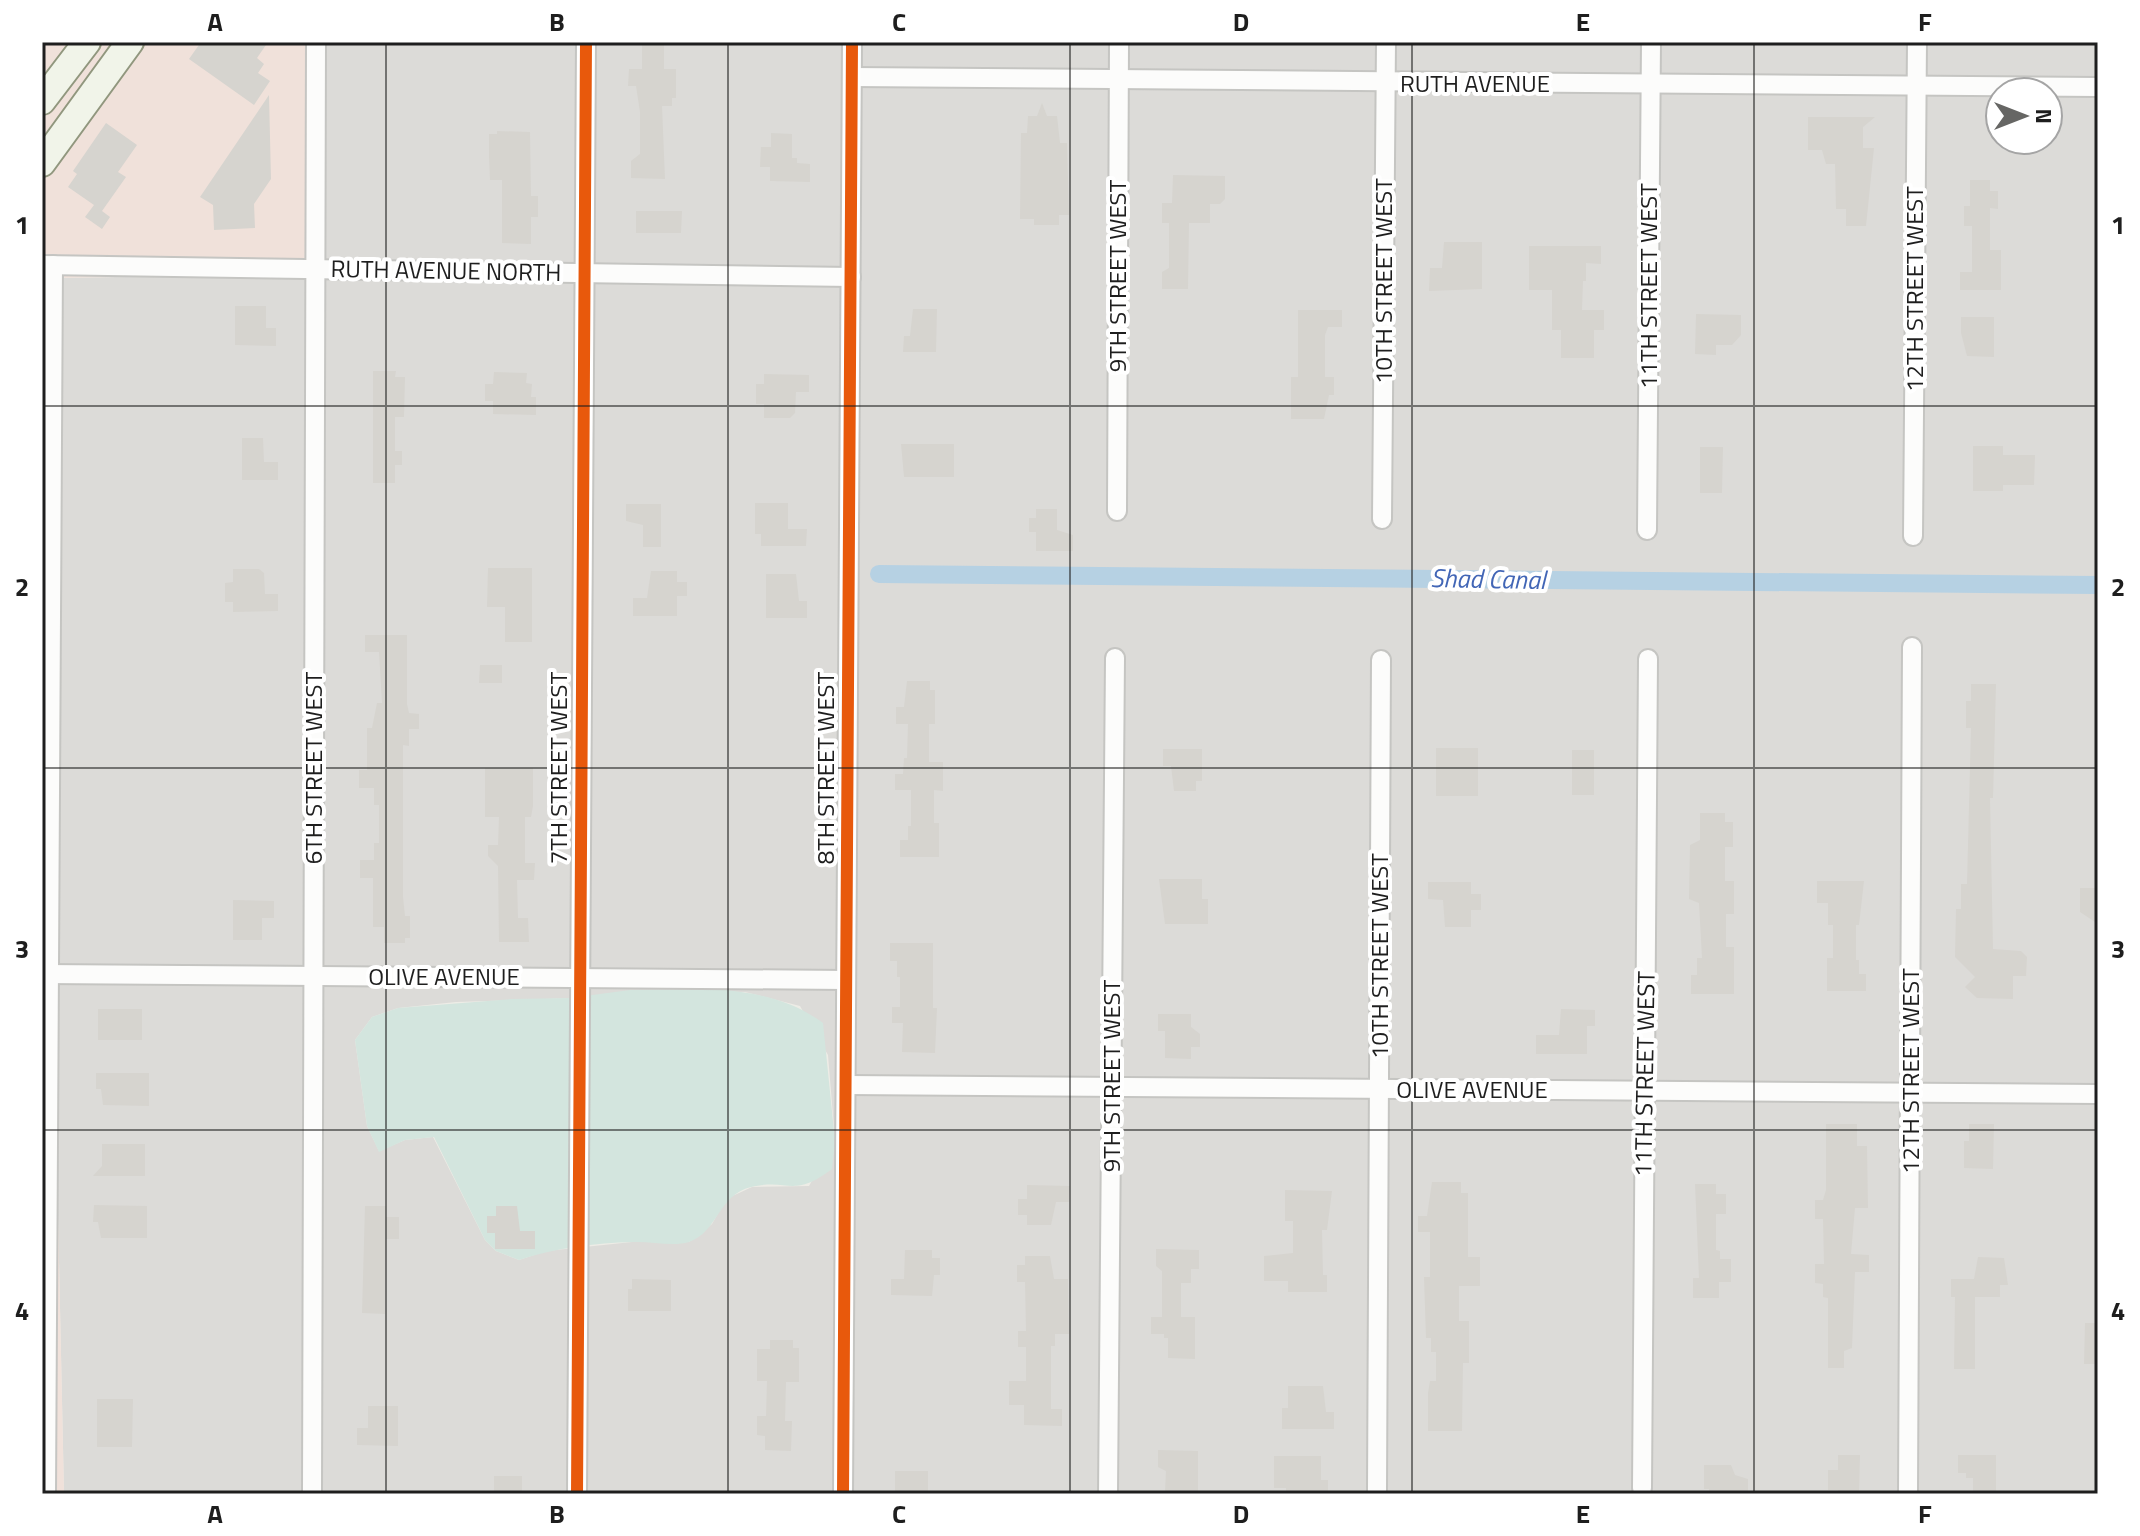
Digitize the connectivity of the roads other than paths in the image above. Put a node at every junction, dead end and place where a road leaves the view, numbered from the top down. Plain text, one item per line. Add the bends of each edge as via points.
1 (87, 42) edge
2 (130, 42) edge
3 (316, 42) edge
4 (586, 42) edge
5 (852, 42) edge
6 (1119, 42) edge
7 (1386, 42) edge
8 (1651, 42) edge
9 (1917, 42) edge
10 (852, 77) junction
11 (1119, 81) junction
12 (1386, 84) junction
13 (1650, 84) junction
14 (1917, 86) junction
15 (2098, 87) edge
16 (42, 101) edge
17 (42, 163) edge
18 (48, 265) edge
19 (316, 269) junction
20 (584, 273) junction
21 (851, 277) junction
22 (1117, 511) dead end
23 (1382, 519) dead end
24 (1647, 530) dead end
25 (1913, 536) dead end
26 (1912, 647) dead end
27 (1115, 658) dead end
28 (1648, 659) dead end
29 (1381, 660) dead end
30 (45, 974) edge
31 (313, 976) junction
32 (580, 978) junction
33 (846, 980) junction
34 (846, 1085) junction
35 (1112, 1088) junction
36 (1379, 1090) junction
37 (1643, 1091) junction
38 (1910, 1093) junction
39 (2098, 1094) edge
40 (1642, 1488) dead end
41 (1377, 1492) dead end
42 (46, 1494) edge
43 (312, 1494) edge
44 (577, 1494) edge
45 (843, 1494) edge
46 (1108, 1494) edge
47 (1908, 1494) edge

1 - 16 street
2 - 17 street
3 - 19 street, 6TH STREET WEST
4 - 20 street, 7TH STREET WEST
5 - 10 street, 8TH STREET WEST
6 - 11 street, 9TH STREET WEST
7 - 12 street, 10TH STREET WEST
8 - 13 street, 11TH STREET WEST
9 - 14 street, 12TH STREET WEST
10 - 11 street, RUTH AVENUE
10 - 21 street, 8TH STREET WEST
11 - 12 street, RUTH AVENUE
11 - 22 street, 9TH STREET WEST
12 - 13 street, RUTH AVENUE
12 - 23 street, 10TH STREET WEST
13 - 14 street, RUTH AVENUE
13 - 24 street, 11TH STREET WEST
14 - 15 street, RUTH AVENUE
14 - 25 street, 12TH STREET WEST
18 - 19 street, RUTH AVENUE NORTH
18 - 30 street
19 - 20 street, RUTH AVENUE NORTH
19 - 31 street, 6TH STREET WEST
20 - 21 street, RUTH AVENUE NORTH
20 - 32 street, 7TH STREET WEST
21 - 33 street, 8TH STREET WEST
26 - 38 street, 12TH STREET WEST
27 - 35 street, 9TH STREET WEST
28 - 37 street, 11TH STREET WEST
29 - 36 street, 10TH STREET WEST
30 - 31 street, OLIVE AVENUE
30 - 42 street
31 - 32 street, OLIVE AVENUE
31 - 43 street, 6TH STREET WEST
32 - 33 street, OLIVE AVENUE
32 - 44 street, 7TH STREET WEST
33 - 34 street, 8TH STREET WEST
34 - 35 street, OLIVE AVENUE
34 - 45 street, 8TH STREET WEST
35 - 36 street, OLIVE AVENUE
35 - 46 street, 9TH STREET WEST
36 - 37 street, OLIVE AVENUE
36 - 41 street, 10TH STREET WEST
37 - 38 street, OLIVE AVENUE
37 - 40 street, 11TH STREET WEST
38 - 39 street, OLIVE AVENUE
38 - 47 street, 12TH STREET WEST

